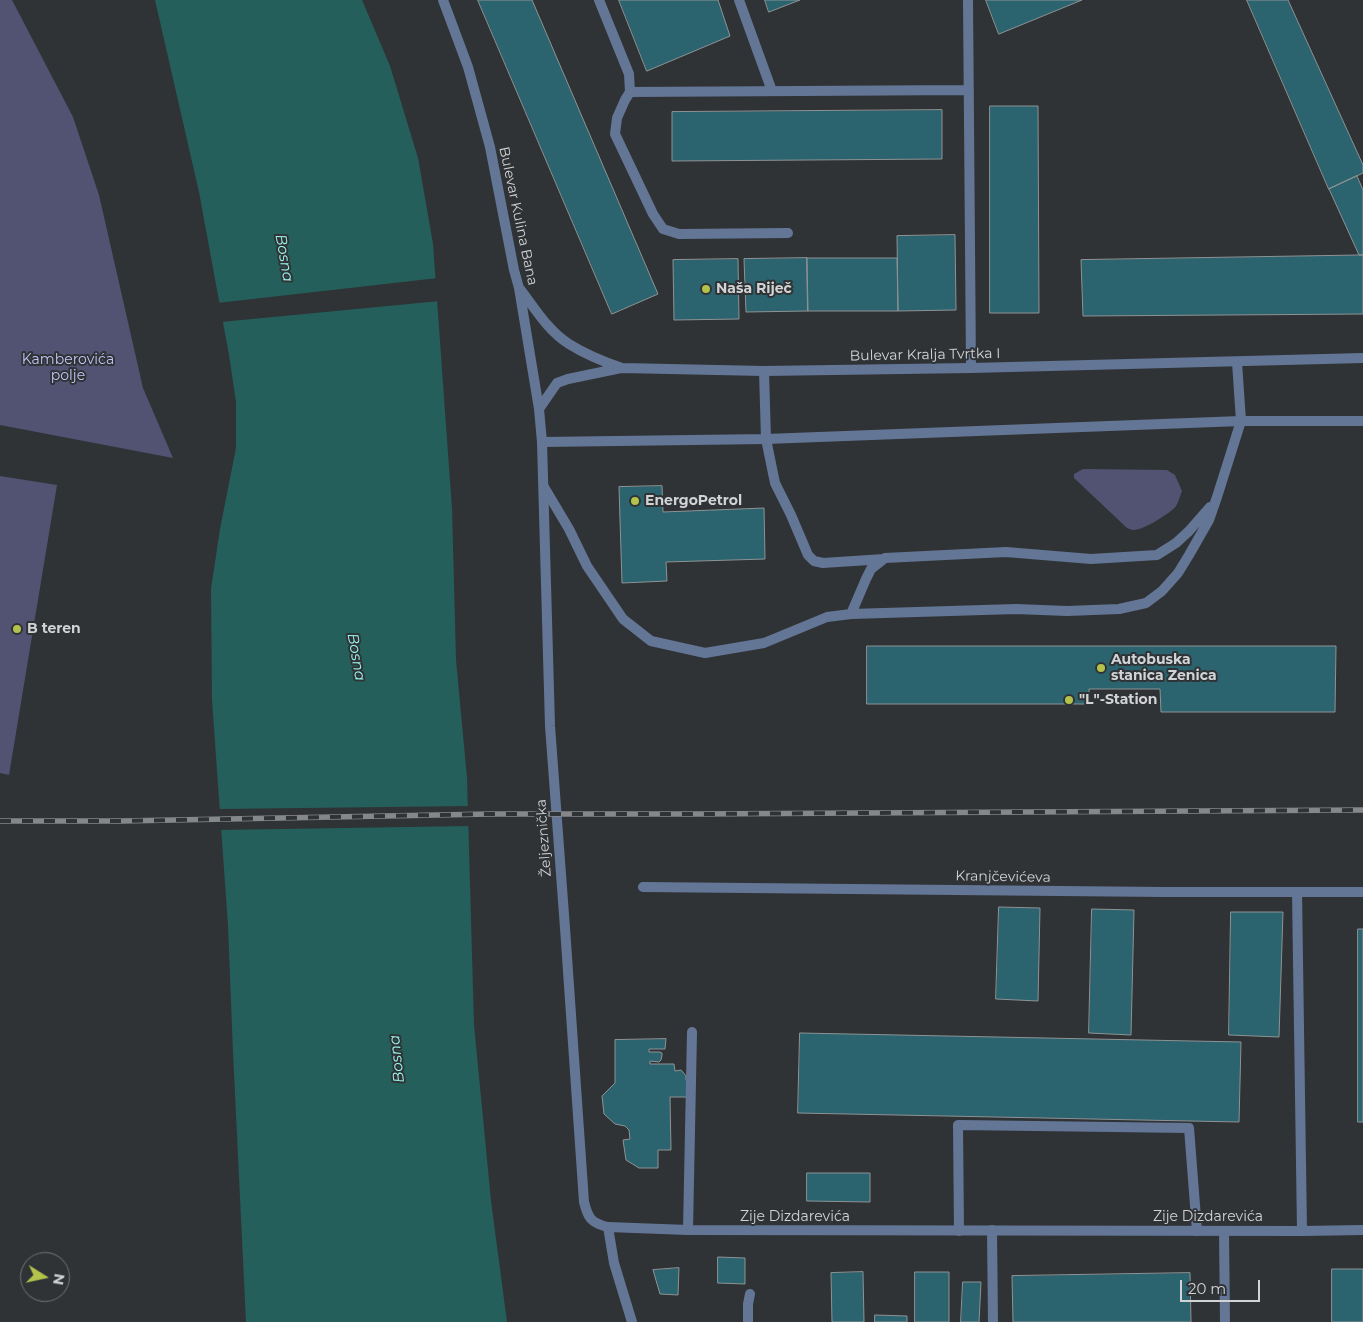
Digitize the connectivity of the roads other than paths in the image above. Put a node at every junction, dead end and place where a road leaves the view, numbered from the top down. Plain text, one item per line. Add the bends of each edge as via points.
1 (443, 0) edge
2 (600, 0) edge
3 (739, 0) edge
4 (968, 0) edge
5 (968, 90) junction
6 (772, 91) junction
7 (630, 92) junction
8 (788, 233) dead end
9 (519, 288) junction
10 (1363, 358) edge
11 (1237, 362) junction
12 (622, 368) junction
13 (970, 368) junction
14 (764, 371) junction
15 (539, 409) junction
16 (1241, 421) junction
17 (1363, 421) edge
18 (766, 439) junction
19 (542, 442) junction
20 (544, 487) junction
21 (1217, 497) junction
22 (886, 558) junction
23 (851, 614) junction
24 (643, 887) dead end
25 (1297, 892) junction
26 (1363, 892) edge
27 (692, 1032) dead end
28 (603, 1226) junction
29 (688, 1230) junction
30 (959, 1230) junction
31 (992, 1230) junction
32 (1363, 1230) edge
33 (1197, 1231) junction
34 (1224, 1231) junction
35 (1302, 1231) junction
36 (750, 1294) dead end
37 (632, 1322) edge
38 (748, 1322) edge
39 (994, 1322) edge
40 (1225, 1322) edge

1 - 9 street, Bulevar Kulina Bana via 468,67 490,147
2 - 7 street via 628,74
3 - 6 street
4 - 5 street
5 - 6 street
5 - 13 street
6 - 7 street
7 - 8 street via 617,118 615,134 663,229 678,234
9 - 12 street, Bulevar Kralja Tvrtka I via 552,330 568,344
9 - 15 street, Bulevar Kulina Bana
10 - 11 street, Bulevar Kralja Tvrtka I
11 - 13 street, Bulevar Kralja Tvrtka I
11 - 16 street
12 - 14 street, Bulevar Kralja Tvrtka I
12 - 15 street via 556,383
13 - 14 street, Bulevar Kralja Tvrtka I
14 - 18 street
15 - 19 street, Bulevar Kulina Bana
16 - 17 street
16 - 18 street
16 - 21 street
18 - 19 street
18 - 22 street via 775,484 814,562
19 - 20 street, Željeznička
20 - 23 street via 588,566 623,619 651,641 705,653 764,643 827,617
20 - 28 street, Željeznička via 550,726 584,1202 588,1216
21 - 22 street via 1189,532 1157,555 1091,559 1006,552
21 - 23 street via 1209,520 1178,573 1146,603 1119,609 1067,611 1016,609
22 - 23 street via 871,569
24 - 25 street, Kranjčevićeva
25 - 26 street, Kranjčevićeva
25 - 35 street
27 - 29 street
28 - 29 street, Zije Dizdarevića
28 - 37 street
29 - 30 street, Zije Dizdarevića
30 - 31 street, Zije Dizdarevića
30 - 33 street via 958,1125 1189,1128
31 - 33 street, Zije Dizdarevića
31 - 39 street
32 - 35 street, Zije Dizdarevića
33 - 34 street, Zije Dizdarevića
34 - 35 street, Zije Dizdarevića
34 - 40 street
36 - 38 street

